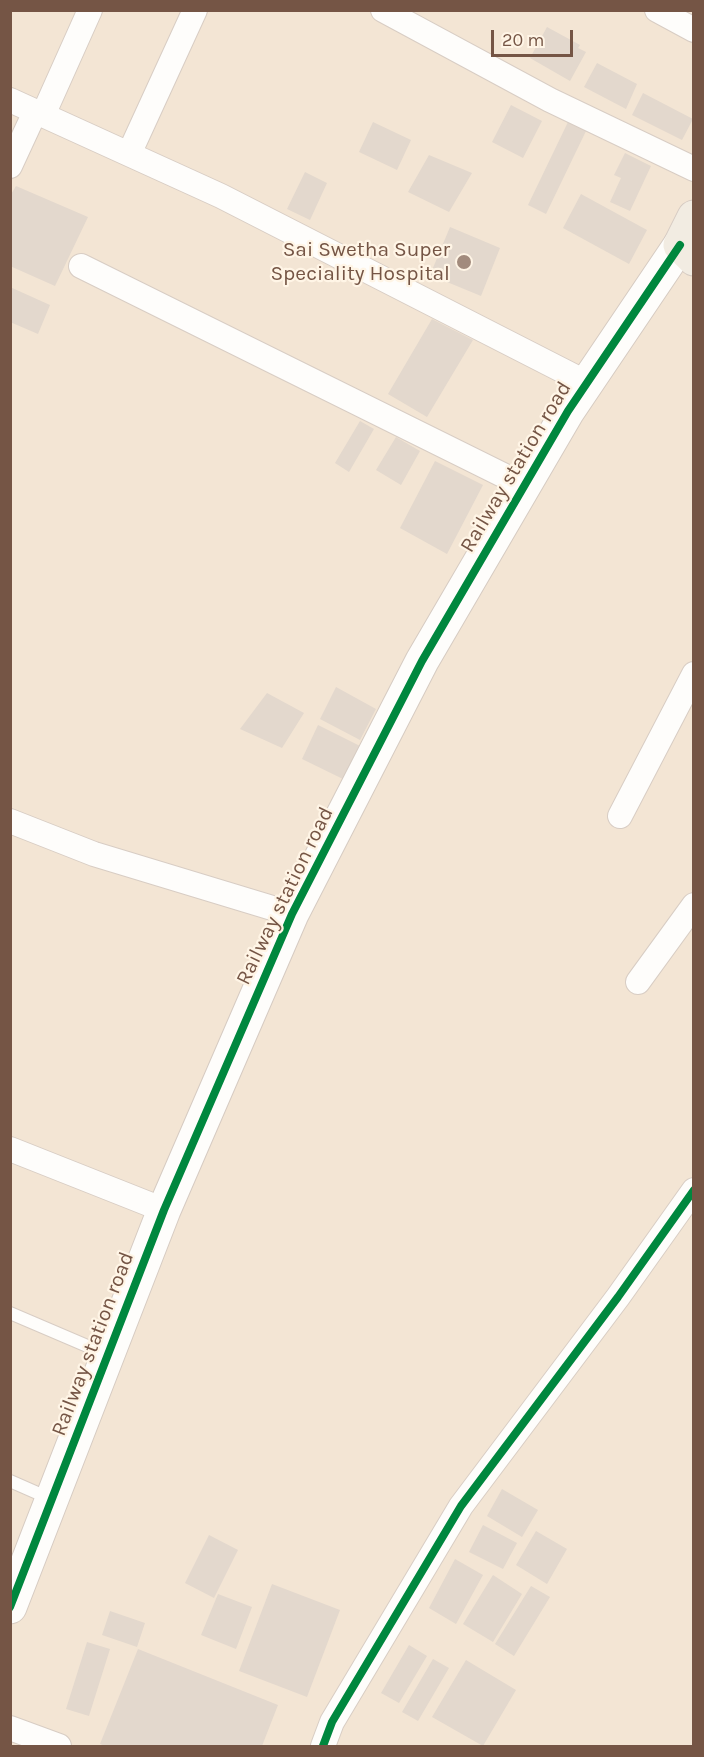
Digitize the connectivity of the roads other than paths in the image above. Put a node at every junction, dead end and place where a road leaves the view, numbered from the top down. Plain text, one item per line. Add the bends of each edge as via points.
1 (90, 10) edge
2 (195, 10) edge
3 (383, 10) edge
4 (657, 10) edge
5 (693, 30) edge
6 (10, 100) edge
7 (39, 113) junction
8 (129, 154) junction
9 (10, 166) edge
10 (693, 169) edge
11 (689, 240) edge
12 (81, 266) dead end
13 (587, 383) junction
14 (525, 486) junction
15 (693, 674) edge
16 (620, 816) dead end
17 (10, 821) edge
18 (693, 905) edge
19 (292, 914) junction
20 (638, 982) dead end
21 (10, 1149) edge
22 (693, 1190) edge
23 (164, 1210) junction
24 (10, 1313) edge
25 (108, 1354) junction
26 (10, 1481) edge
27 (52, 1499) junction
28 (10, 1606) edge
29 (10, 1728) edge
30 (59, 1746) edge
31 (323, 1746) edge

1 - 7 street
2 - 8 street
3 - 10 street via 550,100
4 - 5 street
6 - 7 street
7 - 8 street
7 - 9 street
8 - 13 street via 222,196
11 - 13 street, Railway station road
12 - 14 street
13 - 14 street, Railway station road
14 - 19 street, Railway station road via 422,661
15 - 16 street
17 - 19 street via 94,854
18 - 20 street
19 - 23 street, Railway station road
21 - 23 street
22 - 31 street via 461,1506 332,1722
23 - 25 street, Railway station road
24 - 25 lane
25 - 27 street, Railway station road
26 - 27 lane
27 - 28 street, Railway station road
29 - 30 street

